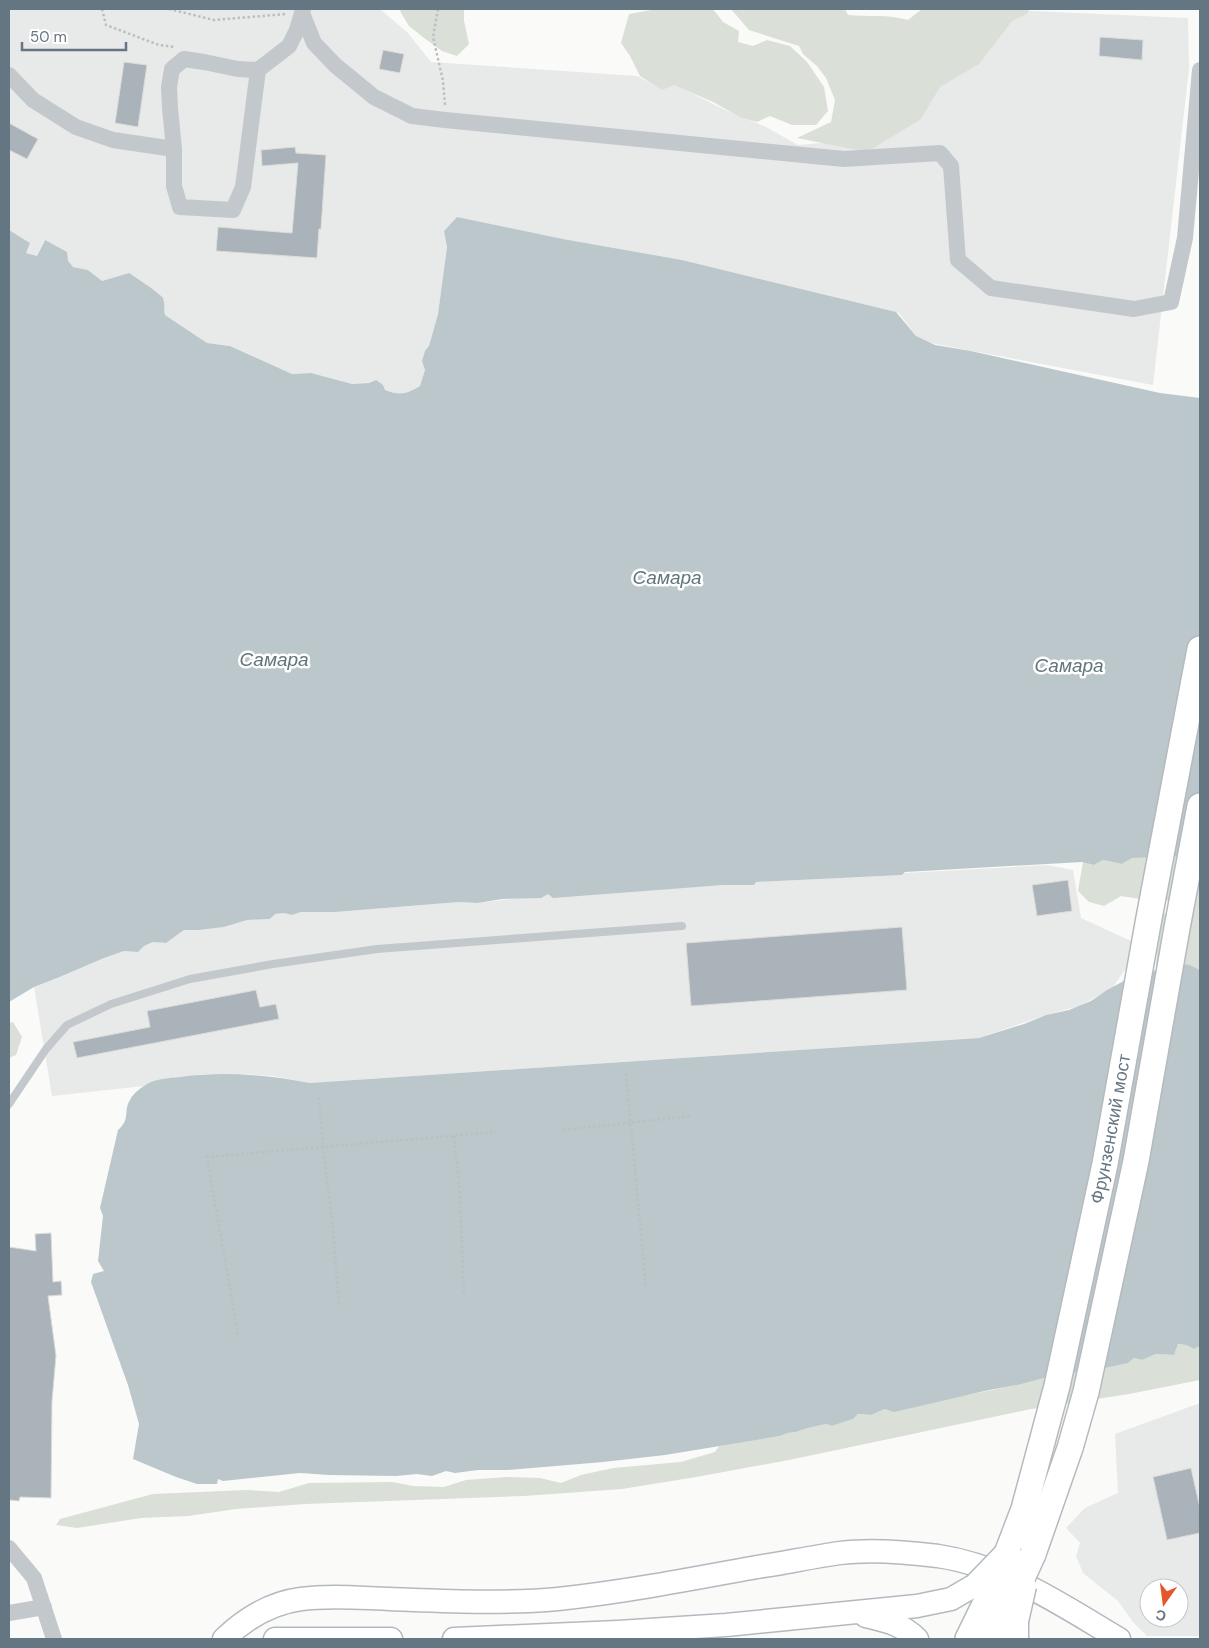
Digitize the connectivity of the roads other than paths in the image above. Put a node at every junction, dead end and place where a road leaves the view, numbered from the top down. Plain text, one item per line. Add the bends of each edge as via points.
1 (303, 11) edge
2 (258, 70) junction
3 (1200, 70) edge
4 (9, 75) edge
5 (174, 148) junction
6 (1200, 649) edge
7 (1200, 806) edge
8 (682, 926) dead end
9 (9, 1104) edge
10 (9, 1548) edge
11 (44, 1607) junction
12 (1001, 1611) edge
13 (9, 1613) edge
14 (853, 1613) junction
15 (726, 1625) junction
16 (618, 1632) junction
17 (54, 1639) edge
18 (224, 1639) edge
19 (276, 1639) edge
20 (391, 1639) edge
21 (454, 1639) edge
22 (642, 1639) edge
23 (707, 1639) edge
24 (917, 1639) edge
25 (968, 1639) edge
26 (993, 1639) edge
27 (1119, 1639) edge

1 - 2 street via 289,46
1 - 3 street via 314,43 335,65 374,97 412,116 844,160 940,153 951,166 958,260 991,288 1134,309 1172,302 1185,238
2 - 5 street via 184,60 172,69 169,87
2 - 5 street via 243,187 233,210 180,207 174,186
4 - 5 street via 34,100 76,127 113,140
6 - 12 main road, Фрунзенский мост, bridge via 1105,1164 1058,1386 1027,1501 1008,1550
7 - 12 main road, Фрунзенский мост, bridge via 1136,1161 1086,1392 1033,1554
8 - 9 lane via 377,949 190,979 112,1004 67,1025 46,1048
10 - 11 street via 34,1578
11 - 13 street
11 - 17 street
12 - 14 main road via 951,1599
12 - 25 main road
12 - 26 main road
14 - 15 main road
14 - 24 main road via 900,1626
15 - 16 main road
15 - 23 street
16 - 21 main road
16 - 22 street
18 - 27 main road via 254,1614 276,1604 300,1599 333,1597 481,1602 558,1599 842,1553 878,1552 938,1556 983,1567 1056,1600
19 - 20 main road

